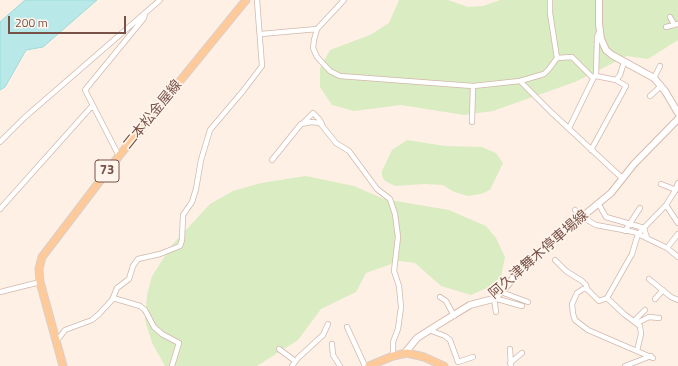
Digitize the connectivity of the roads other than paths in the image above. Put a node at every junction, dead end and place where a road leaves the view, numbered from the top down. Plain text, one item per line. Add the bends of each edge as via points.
1 (160, 0) edge
2 (246, 0) edge
3 (257, 0) edge
4 (344, 0) edge
5 (550, 0) edge
6 (599, 0) edge
7 (145, 13) junction
8 (670, 17) dead end
9 (676, 24) edge
10 (666, 27) dead end
11 (317, 29) junction
12 (600, 31) junction
13 (261, 34) junction
14 (556, 58) junction
15 (624, 62) junction
16 (660, 66) dead end
17 (595, 77) junction
18 (654, 78) junction
19 (616, 80) junction
20 (520, 81) junction
21 (473, 86) junction
22 (661, 86) junction
23 (650, 96) dead end
24 (92, 106) junction
25 (678, 113) edge
26 (678, 119) edge
27 (472, 122) dead end
28 (301, 124) junction
29 (322, 124) junction
30 (569, 128) junction
31 (0, 142) edge
32 (591, 150) junction
33 (119, 156) junction
34 (272, 160) dead end
35 (622, 178) junction
36 (678, 183) edge
37 (661, 184) dead end
38 (676, 190) junction
39 (598, 203) junction
40 (666, 205) junction
41 (640, 208) dead end
42 (0, 209) edge
43 (576, 210) dead end
44 (582, 217) junction
45 (628, 223) junction
46 (678, 223) edge
47 (644, 228) junction
48 (625, 231) junction
49 (638, 234) junction
50 (678, 234) edge
51 (647, 238) junction
52 (667, 248) junction
53 (678, 257) edge
54 (555, 260) dead end
55 (649, 279) dead end
56 (40, 282) junction
57 (587, 289) junction
58 (663, 290) junction
59 (0, 292) edge
60 (501, 292) junction
61 (440, 297) dead end
62 (113, 298) junction
63 (494, 298) junction
64 (607, 298) junction
65 (655, 299) dead end
66 (678, 300) edge
67 (528, 302) dead end
68 (522, 306) dead end
69 (645, 310) dead end
70 (496, 312) dead end
71 (454, 316) junction
72 (659, 318) dead end
73 (636, 322) junction
74 (328, 324) dead end
75 (348, 327) dead end
76 (429, 330) junction
77 (56, 342) junction
78 (332, 344) dead end
79 (279, 349) dead end
80 (510, 349) dead end
81 (637, 351) junction
82 (522, 353) dead end
83 (404, 354) junction
84 (393, 356) junction
85 (473, 357) dead end
86 (295, 361) junction
87 (510, 364) edge
88 (63, 366) edge
89 (172, 366) edge
90 (292, 366) edge
91 (340, 366) edge
92 (365, 366) edge
93 (369, 366) edge
94 (444, 366) edge
95 (625, 366) edge

1 - 7 street
2 - 33 main road, 二本松金屋線 / 73
3 - 13 street
4 - 11 street
5 - 14 street
6 - 12 main road
7 - 24 street via 144,18 86,88 85,92
7 - 31 street
8 - 9 street
9 - 10 street
11 - 13 street
11 - 21 street via 314,51 325,68 340,76
12 - 15 main road via 606,50
12 - 17 street via 597,37
13 - 62 street via 262,66 210,130 194,195 183,218 182,242 174,248 138,259 129,278 117,288
14 - 17 street via 573,58 592,78
14 - 20 street via 544,74
15 - 18 main road
15 - 19 street
16 - 18 street
17 - 19 street
17 - 30 street
18 - 22 main road
19 - 32 street via 626,86
20 - 21 street
20 - 30 street
21 - 27 street
22 - 23 street
22 - 25 main road
24 - 33 street
24 - 42 street
26 - 35 main road, 阿久津舞木停車場線
28 - 29 street
28 - 29 street via 312,113
28 - 34 street
29 - 84 street via 336,143 349,150 377,189 388,196 395,214 398,237 394,271 399,286 401,307 399,325 393,342
30 - 32 street
32 - 35 street
33 - 56 main road, 二本松金屋線 / 73 via 42,257 39,269
35 - 39 main road, 阿久津舞木停車場線 via 611,193
36 - 38 street
37 - 38 street
38 - 40 street
39 - 44 main road, 阿久津舞木停車場線
39 - 45 street via 606,216
40 - 46 street
40 - 47 street
41 - 45 street
43 - 44 street
44 - 48 street via 596,225
44 - 60 main road, 阿久津舞木停車場線 via 531,259
45 - 47 street
45 - 48 street
47 - 49 street
47 - 51 street
48 - 49 street
49 - 51 street
49 - 64 street via 632,254
50 - 52 street
51 - 52 street
52 - 53 street
54 - 57 street via 582,281
55 - 58 street
56 - 59 street
56 - 77 main road, 二本松金屋線 / 73
57 - 64 street via 599,301
57 - 81 street via 580,290 573,300 573,314 577,322 588,330
58 - 65 street
58 - 66 street
60 - 63 main road, 阿久津舞木停車場線
60 - 67 street
61 - 71 street via 446,301
62 - 77 street via 94,319 65,330
62 - 89 street via 140,306 145,310 154,328 179,343
63 - 68 street
63 - 70 street
63 - 71 main road, 阿久津舞木停車場線 via 470,305
64 - 73 street
69 - 73 street
71 - 76 main road, 阿久津舞木停車場線
72 - 73 street via 646,318
73 - 81 street via 641,329
74 - 86 street via 323,335
75 - 92 street
76 - 83 main road, 阿久津舞木停車場線 via 410,344
76 - 85 street via 450,340 458,362
77 - 88 main road, 二本松金屋線 / 73
78 - 91 street
79 - 86 street
80 - 87 street
81 - 95 street via 652,357
82 - 87 street
83 - 84 main road
83 - 94 main road via 418,355
84 - 93 main road
86 - 90 street

